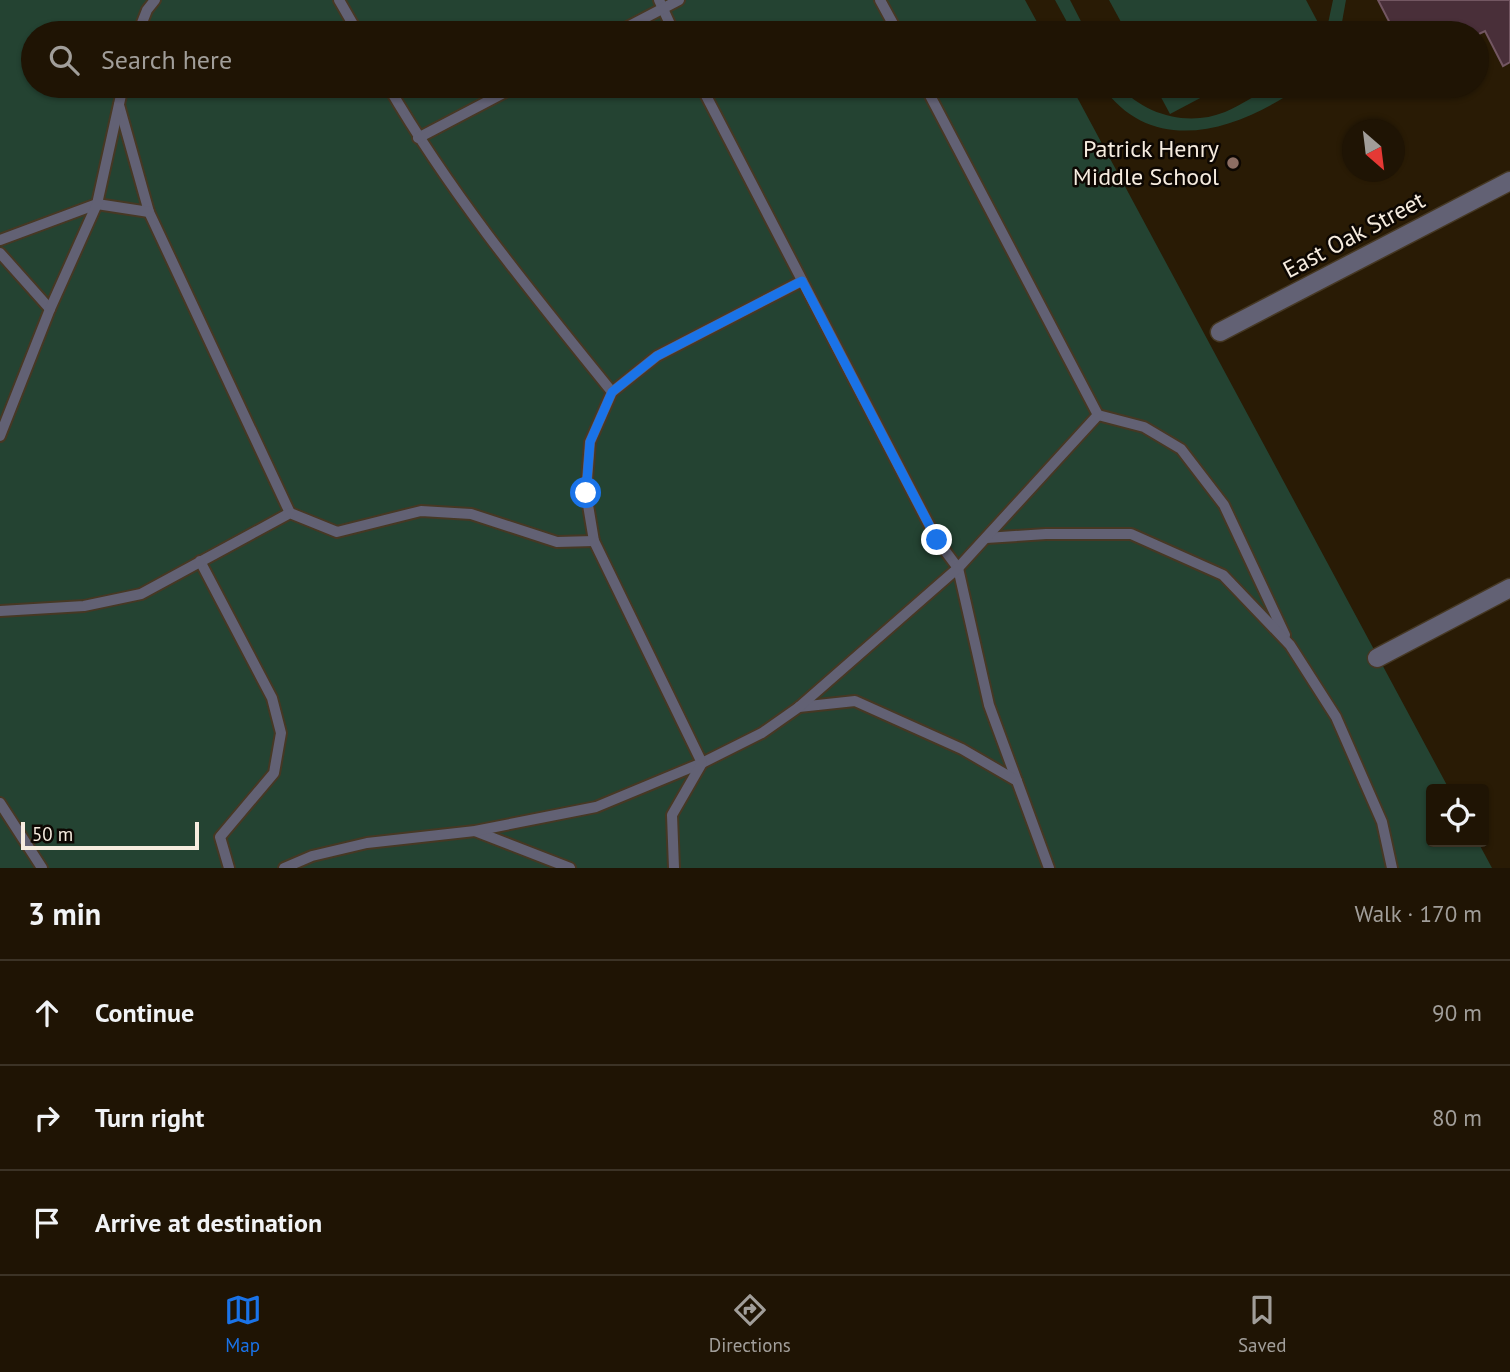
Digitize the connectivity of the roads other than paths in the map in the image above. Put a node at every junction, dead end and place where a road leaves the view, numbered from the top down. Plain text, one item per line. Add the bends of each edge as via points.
1 (155, 0) edge
2 (339, 0) edge
3 (678, 0) edge
4 (880, 0) edge
5 (660, 5) edge
6 (143, 21) edge
7 (351, 21) edge
8 (635, 21) edge
9 (668, 21) edge
10 (891, 21) edge
11 (120, 98) edge
12 (395, 98) edge
13 (494, 98) edge
14 (707, 98) edge
15 (931, 98) edge
16 (119, 105) junction
17 (418, 138) junction
18 (1510, 181) edge
19 (97, 204) junction
20 (149, 212) junction
21 (0, 240) edge
22 (0, 253) edge
23 (802, 281) junction
24 (50, 309) junction
25 (1220, 332) dead end
26 (612, 392) junction
27 (1098, 415) junction
28 (0, 436) edge
29 (290, 513) junction
30 (986, 538) junction
31 (594, 541) junction
32 (200, 561) junction
33 (958, 568) junction
34 (1510, 588) edge
35 (0, 611) edge
36 (1290, 645) junction
37 (1377, 658) dead end
38 (799, 707) junction
39 (702, 763) junction
40 (1017, 781) junction
41 (0, 803) edge
42 (475, 831) junction
43 (312, 856) junction
44 (42, 868) edge
45 (229, 868) edge
46 (284, 868) edge
47 (306, 868) edge
48 (570, 868) edge
49 (674, 868) edge
50 (1049, 868) edge
51 (1392, 868) edge

1 - 6 lane
2 - 7 lane
3 - 5 lane
4 - 10 lane
5 - 8 lane
5 - 9 lane
11 - 16 lane
12 - 17 lane
13 - 17 lane
14 - 23 lane
15 - 27 lane
16 - 19 lane
16 - 20 lane
17 - 26 lane via 495,247
18 - 25 street, East Oak Street
19 - 20 lane
19 - 21 lane
19 - 24 lane
20 - 29 lane
22 - 24 lane
23 - 26 lane via 657,356
23 - 33 lane via 937,540
24 - 28 lane
26 - 31 lane via 590,442 586,493
27 - 30 lane
27 - 36 lane via 1144,426 1181,449 1224,505
29 - 31 lane via 337,532 421,511 471,514 557,542
29 - 32 lane
30 - 33 lane
30 - 36 lane via 1131,534 1223,575
31 - 39 lane
32 - 35 lane via 141,594 84,606
32 - 45 lane via 272,698 281,733 274,773 220,837
33 - 38 lane
33 - 40 lane via 989,705
34 - 37 street
36 - 51 lane via 1336,717 1381,822
38 - 39 lane via 762,733
38 - 40 lane via 855,701 962,749
39 - 42 lane via 596,807
39 - 49 lane via 672,815
40 - 50 lane
41 - 44 lane
42 - 43 lane via 367,843
42 - 48 lane
43 - 46 lane
43 - 47 lane

